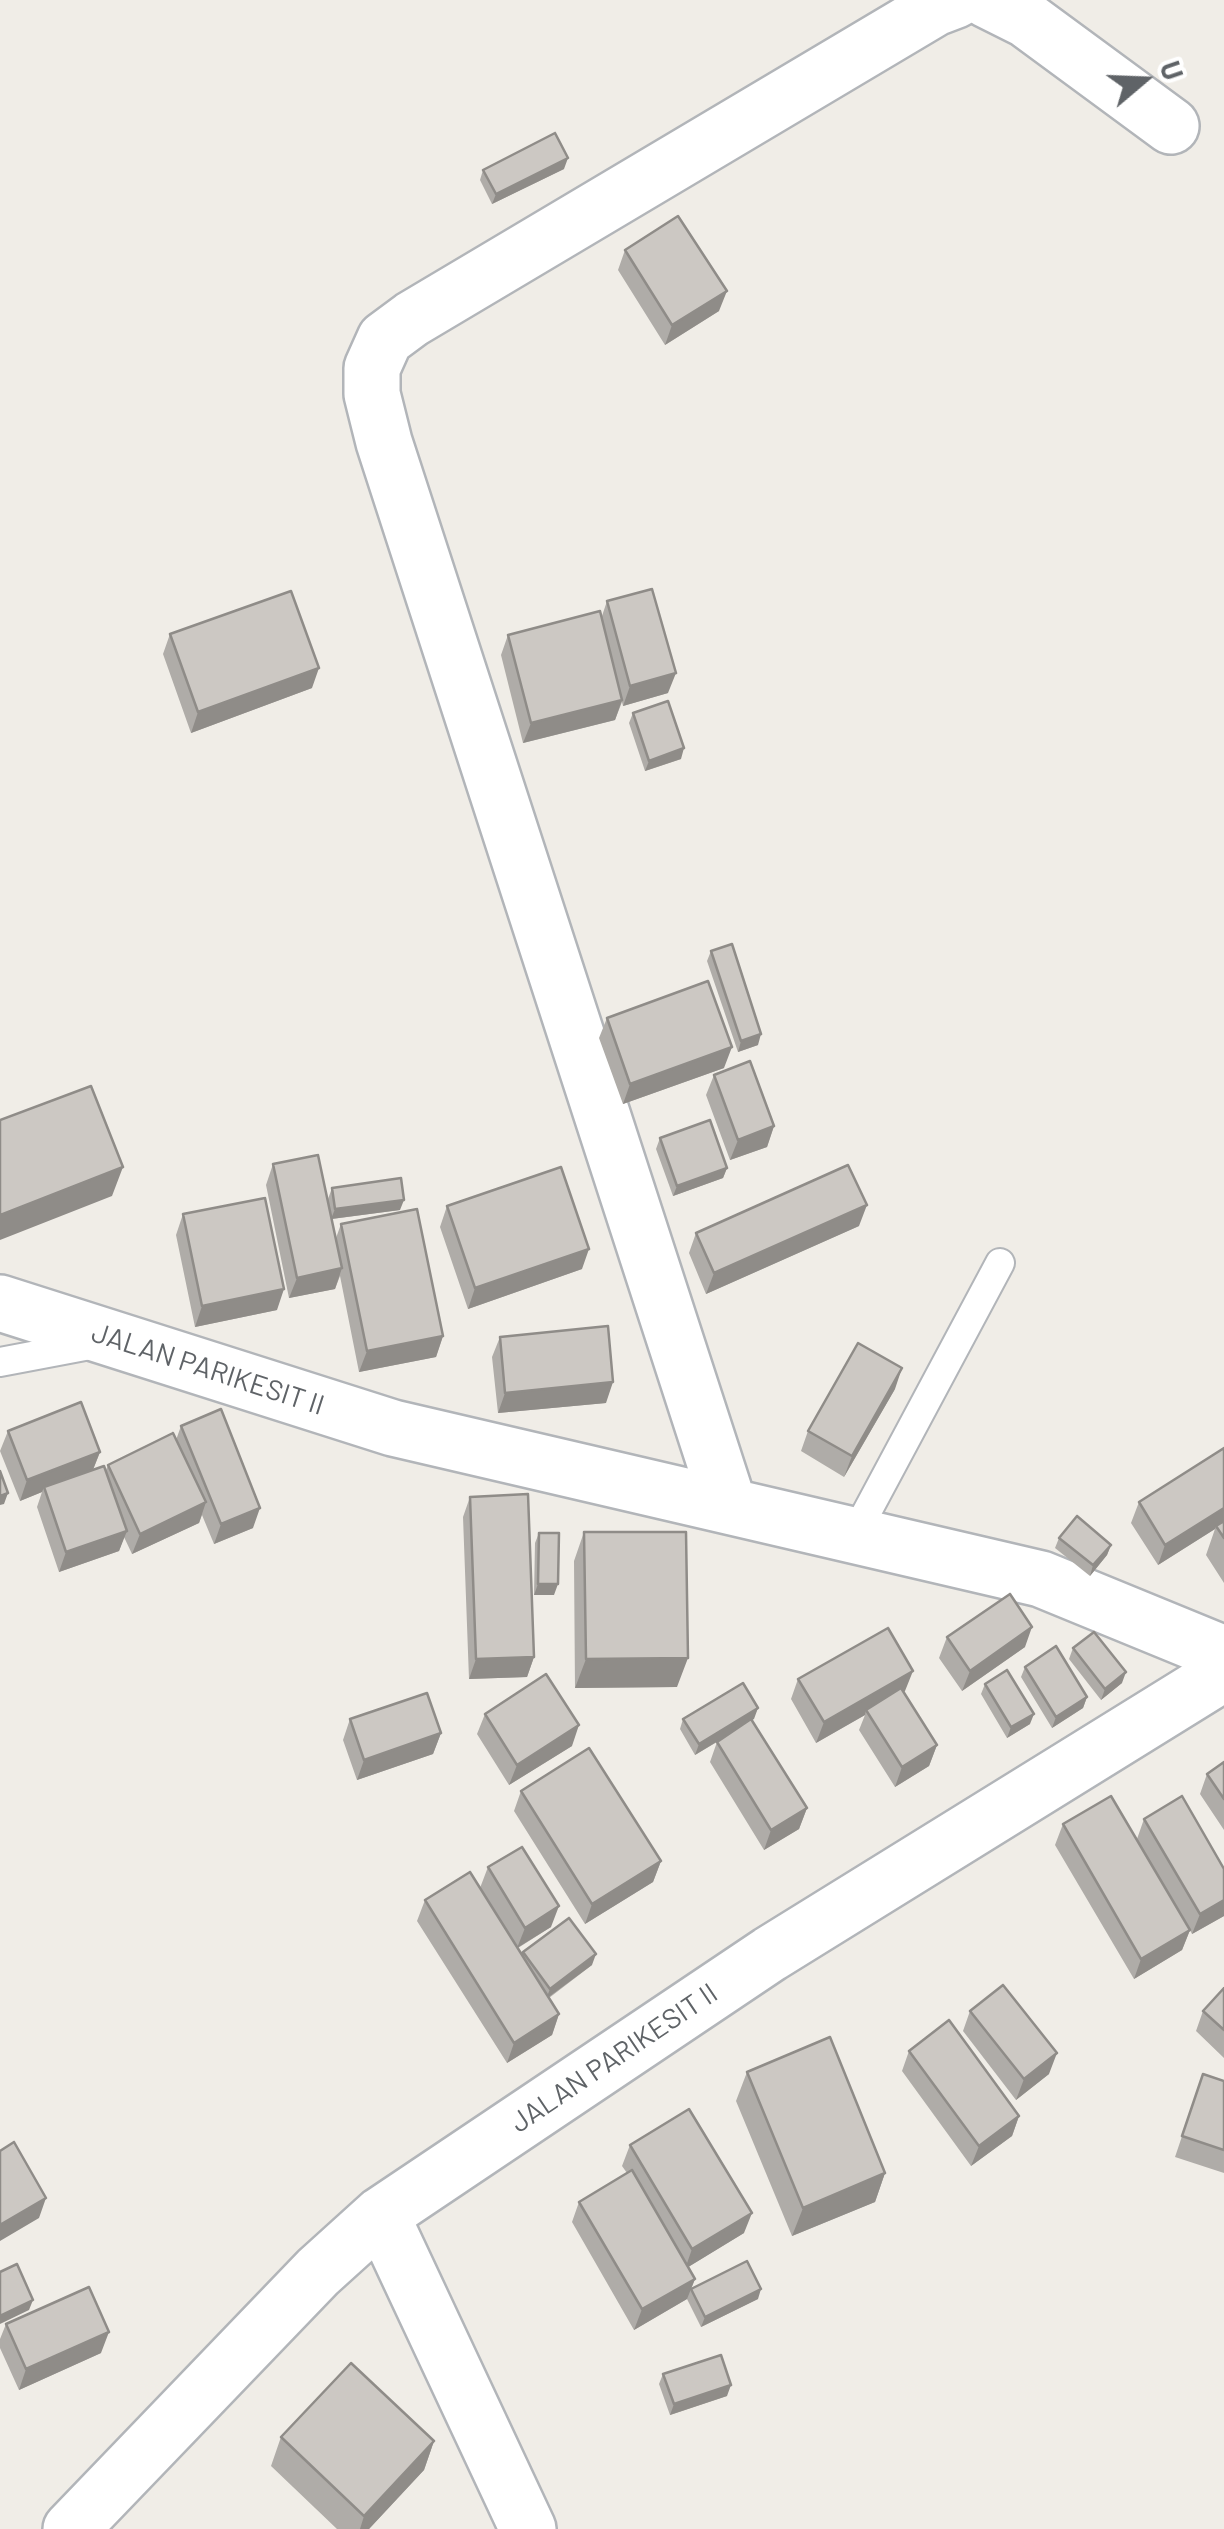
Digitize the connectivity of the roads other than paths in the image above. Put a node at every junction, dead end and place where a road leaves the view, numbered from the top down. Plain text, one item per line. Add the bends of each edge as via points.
1 (956, 0) edge
2 (987, 0) edge
3 (1170, 126) dead end
4 (1000, 1263) dead end
5 (0, 1303) edge
6 (122, 1342) junction
7 (0, 1362) edge
8 (729, 1506) junction
9 (854, 1536) junction
10 (1224, 1654) edge
11 (1224, 1672) edge
12 (381, 2215) junction
13 (71, 2529) edge
14 (528, 2529) edge

1 - 8 street via 412,319 385,339 372,368 390,460
2 - 3 street via 1027,20
4 - 9 lane
5 - 6 street, JALAN PARIKESIT II
6 - 7 lane
6 - 8 street, JALAN PARIKESIT II via 393,1428
8 - 9 street, JALAN PARIKESIT II
9 - 10 street, JALAN PARIKESIT II via 1041,1579
11 - 12 street, JALAN PARIKESIT II via 770,1954
12 - 13 street, JALAN PARIKESIT II
12 - 14 street

